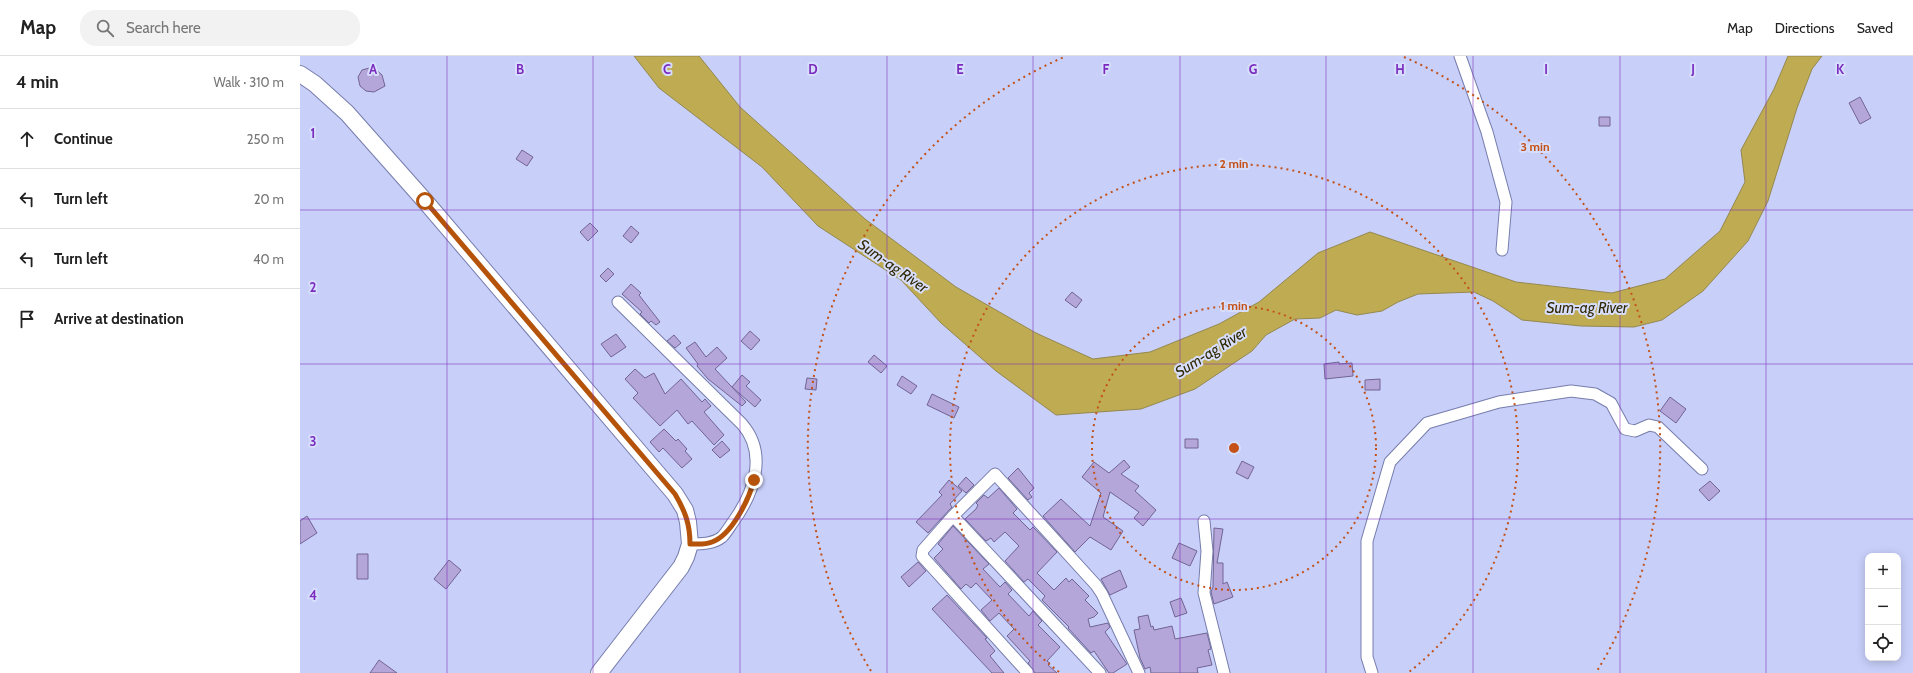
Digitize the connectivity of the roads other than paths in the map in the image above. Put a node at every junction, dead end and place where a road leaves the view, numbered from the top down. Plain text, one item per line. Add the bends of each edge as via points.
1 (1460, 56) edge
2 (300, 74) edge
3 (1502, 250) dead end
4 (618, 302) dead end
5 (1702, 469) dead end
6 (953, 516) junction
7 (1204, 521) dead end
8 (690, 544) junction
9 (599, 673) edge
10 (1028, 673) edge
11 (1100, 673) edge
12 (1139, 673) edge
13 (1224, 673) edge
14 (1372, 673) edge

1 - 3 street via 1487,132 1506,202
2 - 8 main road via 347,113 675,494 685,510
4 - 8 street via 742,424 752,438 756,459 754,480 751,492 740,512 722,537 705,544
5 - 14 street via 1658,427 1649,425 1635,431 1625,429 1611,403 1596,394 1571,391 1499,402 1427,423 1390,462 1367,541 1367,657
6 - 10 street via 923,550 922,556
6 - 11 street
6 - 12 street via 995,474 1096,585
7 - 13 street via 1207,551 1204,593
8 - 9 main road via 681,567

